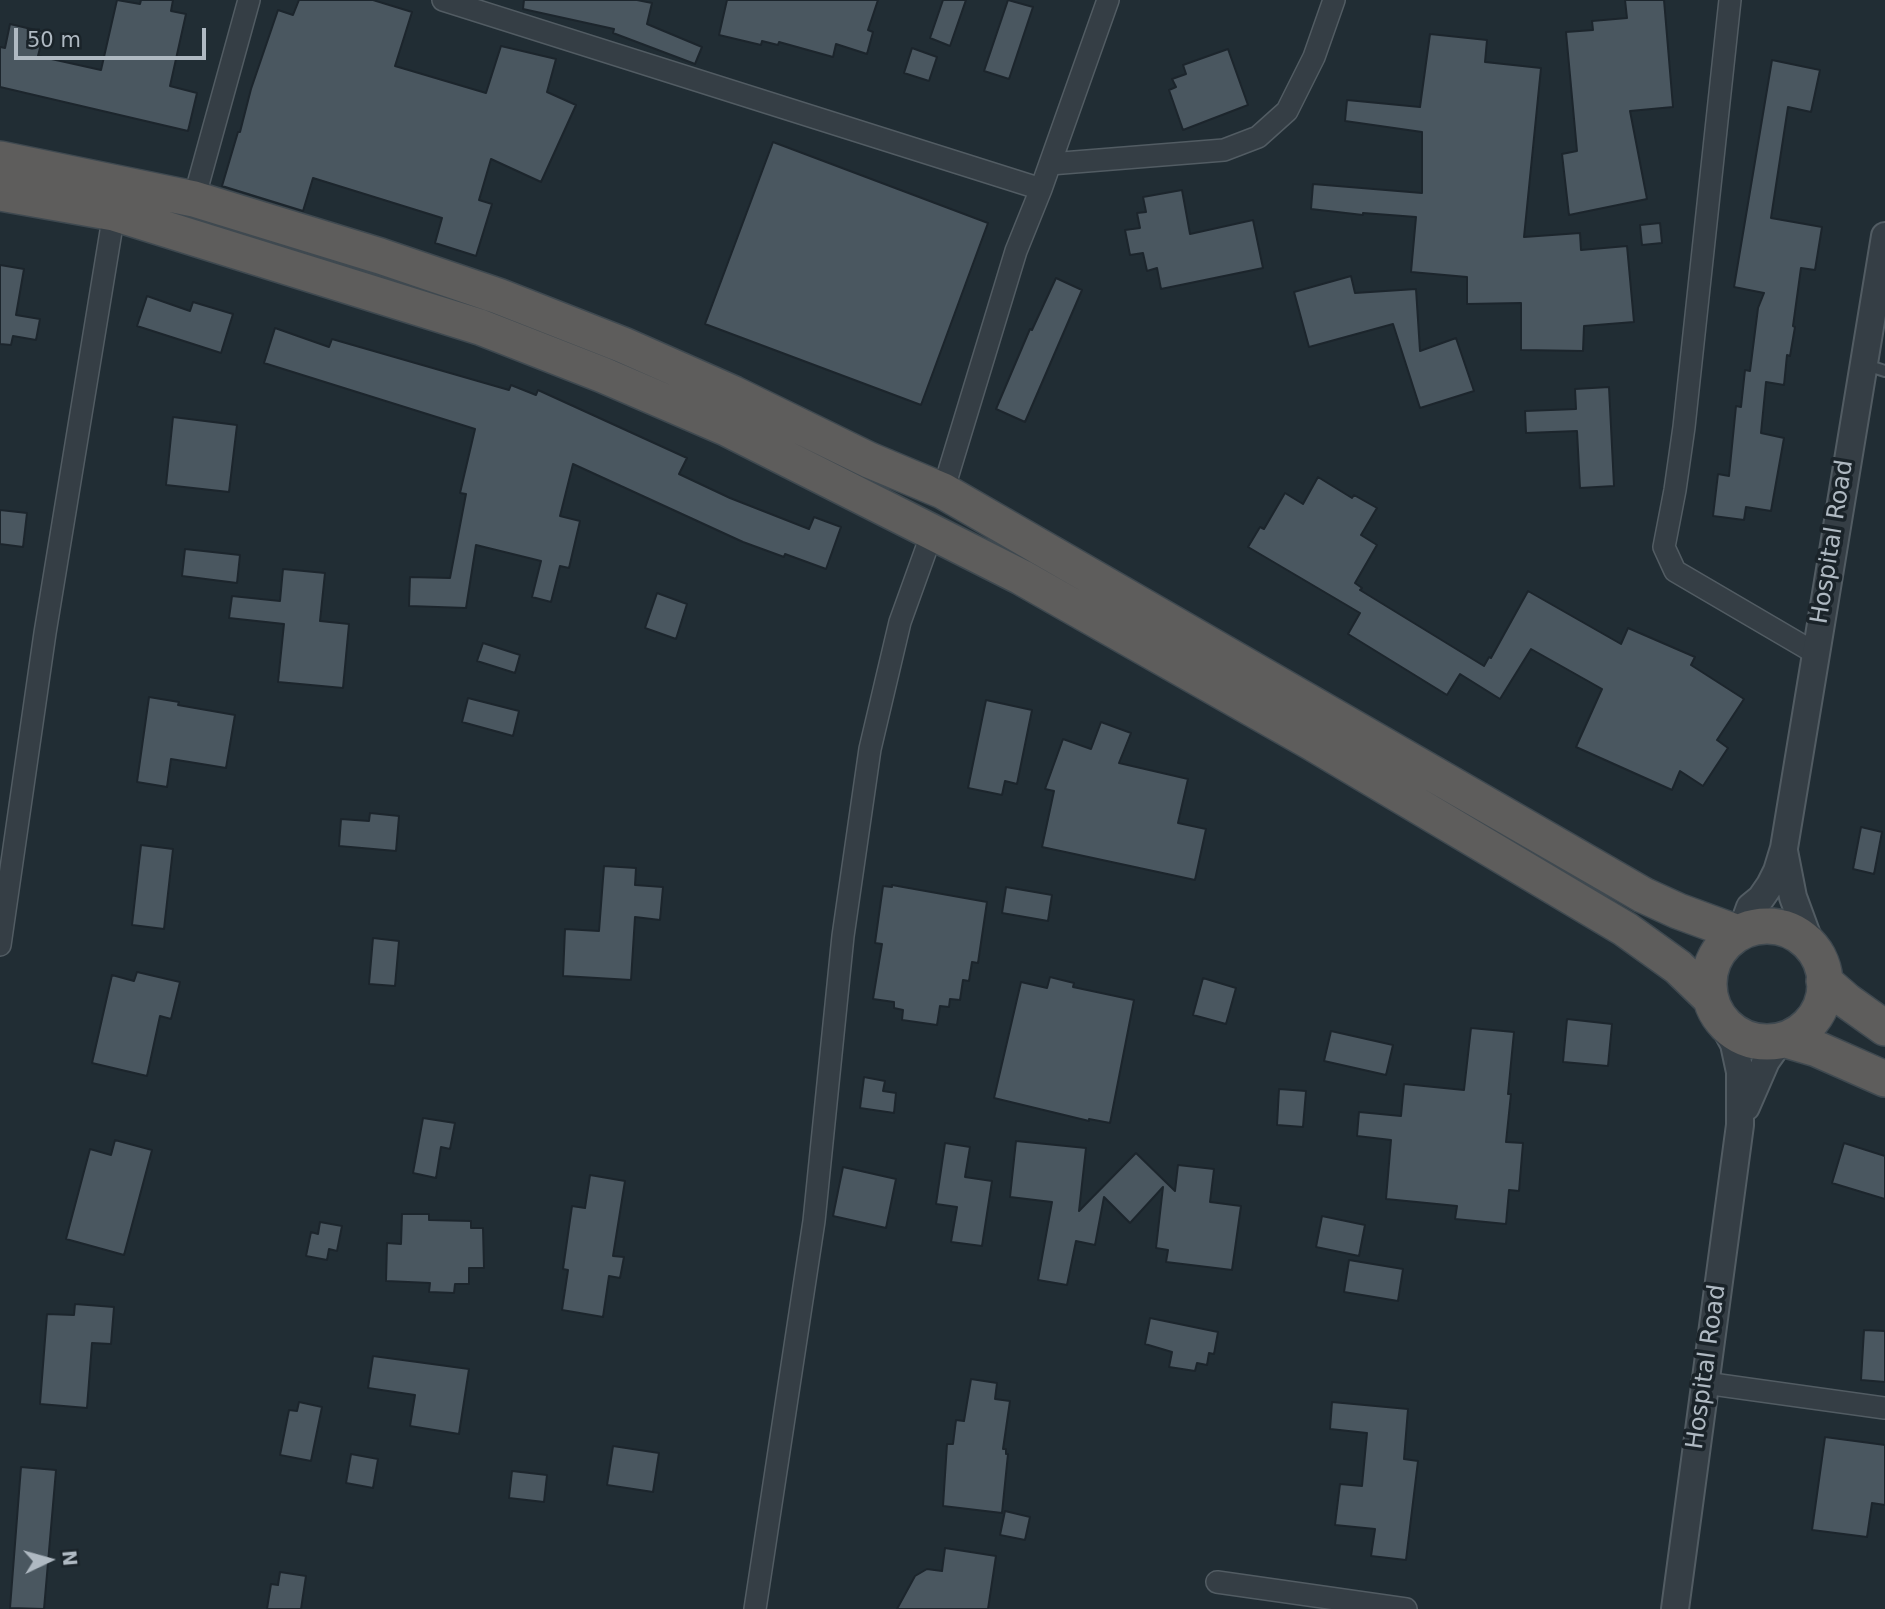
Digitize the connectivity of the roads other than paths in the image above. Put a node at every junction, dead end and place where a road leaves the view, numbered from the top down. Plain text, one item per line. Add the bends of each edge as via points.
1 (249, 0) edge
2 (443, 0) edge
3 (1108, 0) edge
4 (1334, 0) edge
5 (1730, 0) edge
6 (0, 159) edge
7 (1050, 164) junction
8 (1041, 189) junction
9 (0, 193) edge
10 (194, 198) junction
11 (114, 213) junction
12 (1885, 236) edge
13 (1874, 368) edge
14 (943, 491) junction
15 (932, 533) junction
16 (1815, 653) junction
17 (1784, 848) junction
18 (1743, 924) junction
19 (0, 945) edge
20 (1811, 946) junction
21 (1824, 981) junction
22 (1716, 1009) junction
23 (1885, 1028) edge
24 (1785, 1040) junction
25 (1885, 1079) edge
26 (1740, 1125) junction
27 (1705, 1383) junction
28 (1885, 1408) edge
29 (1217, 1582) dead end
30 (755, 1609) edge
31 (1406, 1609) edge
32 (1675, 1609) edge

1 - 10 street
2 - 8 street
3 - 7 street
4 - 7 street via 1314,57 1287,111 1258,137 1224,150
5 - 16 street via 1684,427 1664,547 1675,571
6 - 10 highway
7 - 8 street
8 - 14 street via 1016,251
9 - 11 highway
10 - 14 highway via 498,296 623,345
11 - 15 highway via 480,327 590,370 726,428
11 - 19 street via 47,619
12 - 13 street, Hospital Road
13 - 16 street, Hospital Road
14 - 18 highway via 1643,895 1678,911
15 - 22 highway via 1176,664 1618,924 1678,967
15 - 30 street via 900,622 870,750 843,936 814,1221
16 - 17 street, Hospital Road
17 - 18 street via 1770,885
17 - 20 street via 1793,897
18 - 20 highway via 1788,930
18 - 22 highway via 1716,955 1708,982
20 - 21 highway
21 - 23 highway
21 - 24 highway via 1818,1013
22 - 24 highway via 1744,1038
22 - 26 street via 1734,1044 1740,1072
24 - 25 highway via 1826,1052
24 - 26 street via 1760,1072
26 - 27 street, Hospital Road
27 - 28 street
27 - 32 street, Hospital Road
29 - 31 street

